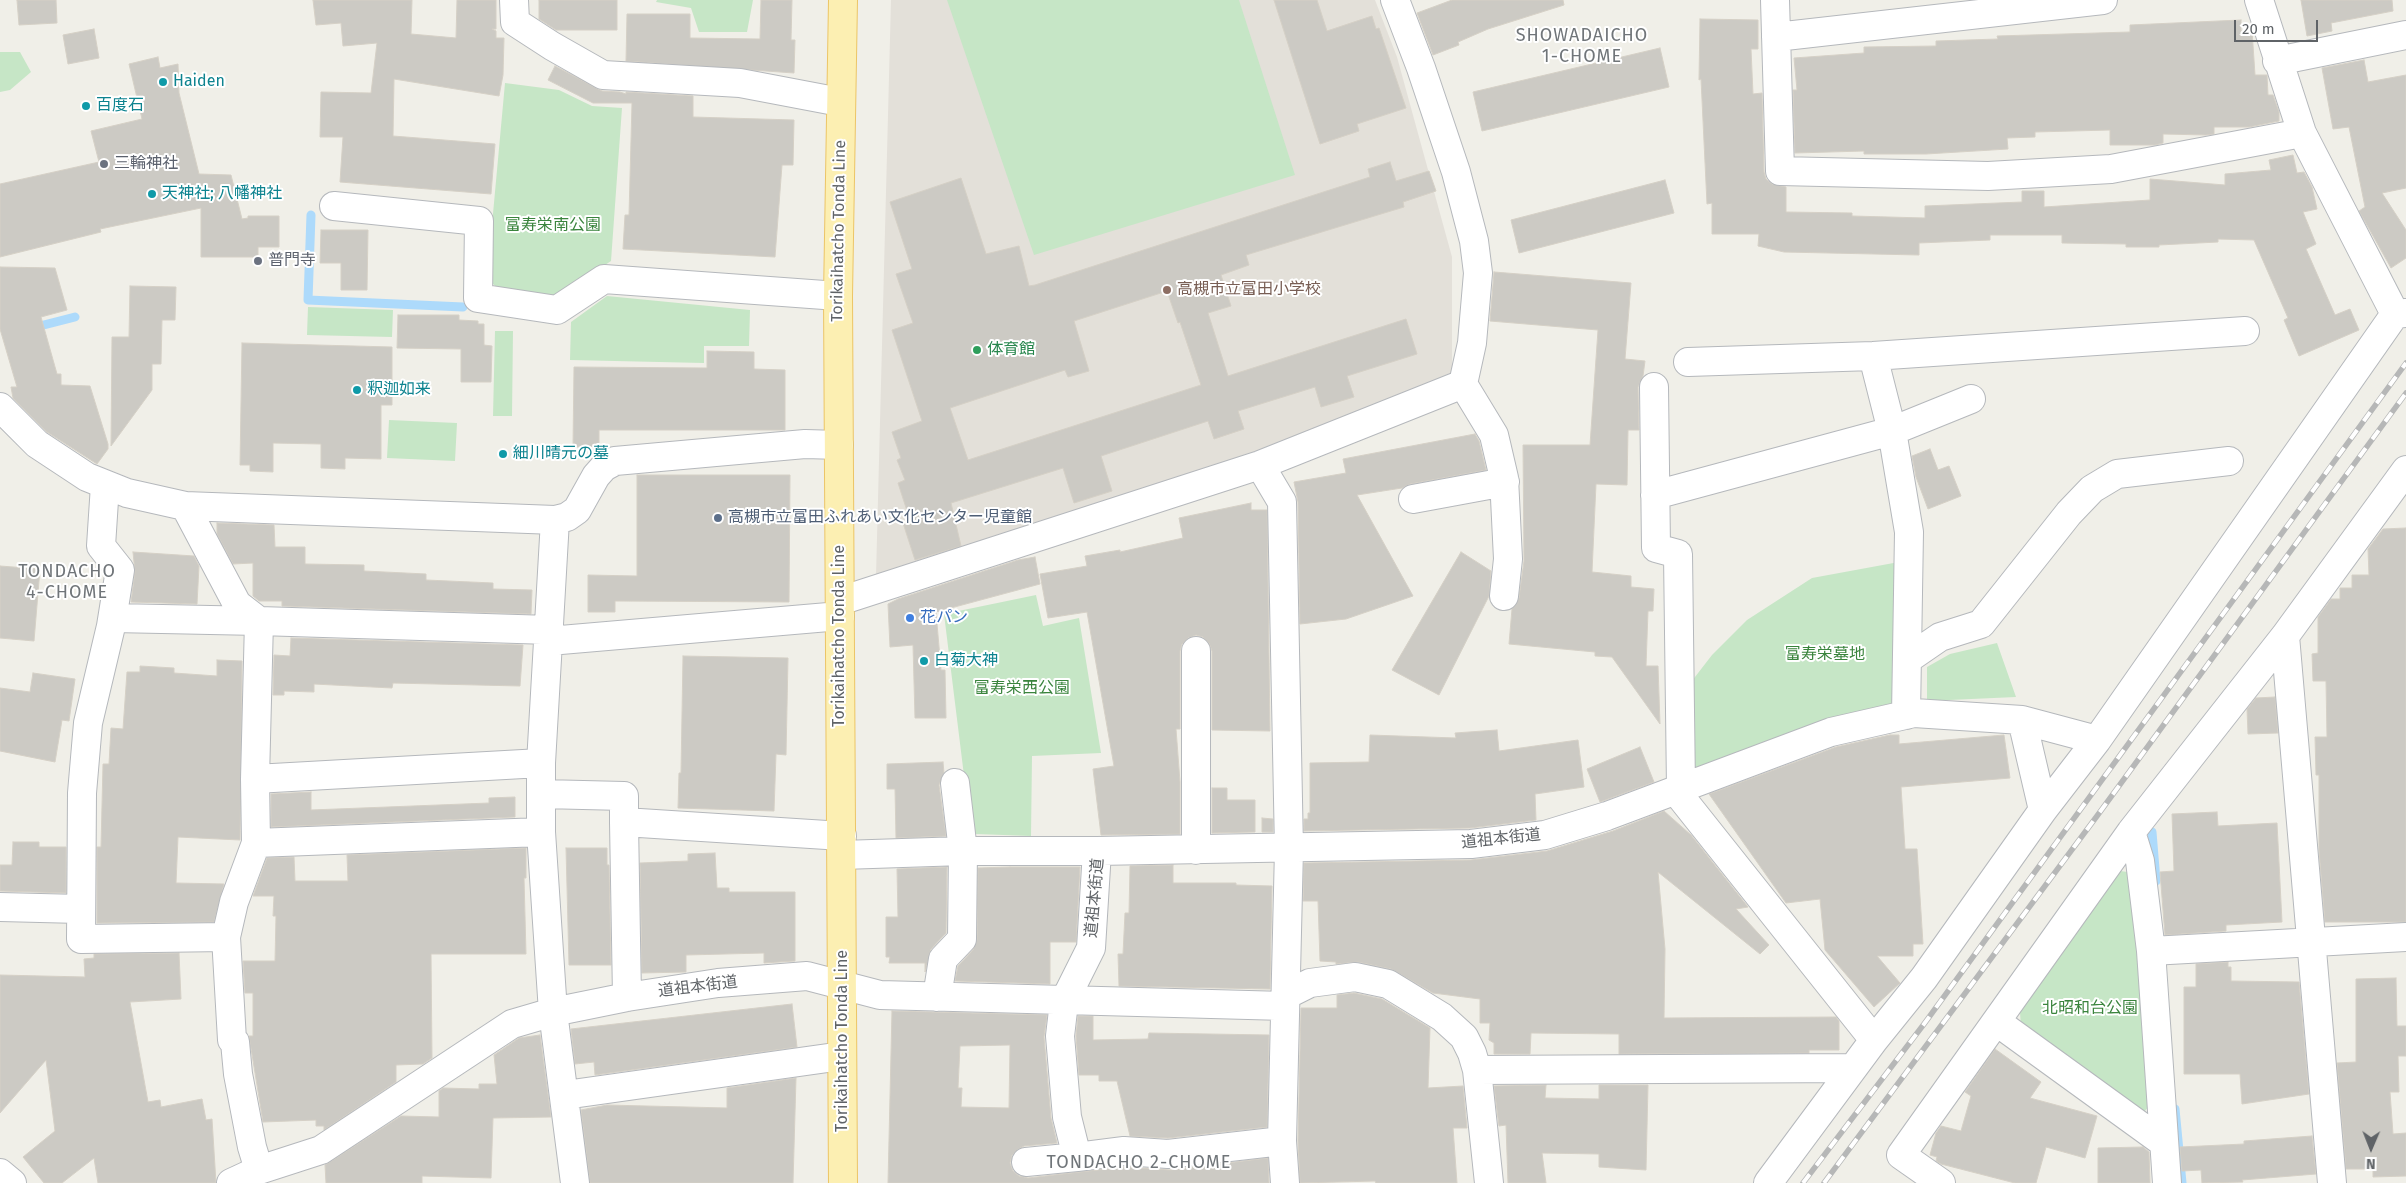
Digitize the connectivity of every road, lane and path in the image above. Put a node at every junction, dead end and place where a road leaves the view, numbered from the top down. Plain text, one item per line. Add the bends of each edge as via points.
1 (514, 0) edge
2 (843, 0) edge
3 (1395, 0) edge
4 (1775, 0) edge
5 (2103, 0) edge
6 (2259, 0) edge
7 (2406, 35) edge
8 (1776, 38) junction
9 (2277, 61) junction
10 (840, 102) junction
11 (2302, 133) junction
12 (334, 206) dead end
13 (838, 296) junction
14 (2401, 314) edge
15 (2245, 331) dead end
16 (1873, 356) junction
17 (1688, 362) dead end
18 (1463, 384) junction
19 (1654, 387) dead end
20 (1971, 399) dead end
21 (0, 407) edge
22 (1892, 431) junction
23 (839, 445) junction
24 (2229, 461) dead end
25 (1260, 465) junction
26 (2406, 470) edge
27 (1505, 482) junction
28 (105, 485) junction
29 (1655, 495) junction
30 (1413, 499) dead end
31 (185, 506) junction
32 (555, 520) junction
33 (1504, 596) dead end
34 (840, 609) junction
35 (112, 618) junction
36 (259, 621) junction
37 (549, 635) junction
38 (2284, 636) junction
39 (1196, 651) dead end
40 (1908, 659) junction
41 (1906, 715) junction
42 (2022, 720) junction
43 (2097, 740) junction
44 (541, 763) junction
45 (256, 779) junction
46 (954, 783) dead end
47 (1679, 790) junction
48 (542, 794) junction
49 (2043, 810) junction
50 (624, 822) junction
51 (541, 832) junction
52 (2131, 832) junction
53 (256, 842) junction
54 (842, 846) junction
55 (1289, 849) junction
56 (1196, 850) junction
57 (963, 851) junction
58 (1097, 851) junction
59 (0, 907) edge
60 (80, 909) junction
61 (226, 937) junction
62 (2406, 937) edge
63 (2311, 943) junction
64 (2152, 951) junction
65 (843, 986) junction
66 (937, 996) junction
67 (628, 997) junction
68 (1286, 1001) junction
69 (1064, 1002) junction
70 (553, 1012) junction
71 (1997, 1022) junction
72 (1874, 1040) junction
73 (842, 1056) junction
74 (1853, 1068) junction
75 (1477, 1070) junction
76 (565, 1095) junction
77 (1282, 1141) junction
78 (2164, 1143) junction
79 (1077, 1157) junction
80 (1026, 1162) dead end
81 (259, 1170) junction
82 (0, 1173) edge
83 (12, 1183) edge
84 (232, 1183) edge
85 (575, 1183) edge
86 (843, 1183) edge
87 (1285, 1183) edge
88 (1489, 1183) edge
89 (1768, 1183) edge
90 (1941, 1183) edge
91 (2167, 1183) edge
92 (2332, 1183) edge

1 - 10 street via 514,22 604,75 740,83
2 - 10 main road, Torikaihatcho Tonda Line
3 - 18 street via 1422,68 1456,172 1474,241 1478,272 1472,344
4 - 8 street
5 - 8 street
6 - 9 street
7 - 9 street
8 - 11 street via 1780,171 1988,176 2111,169
9 - 11 street
10 - 13 main road, Torikaihatcho Tonda Line
11 - 14 street
12 - 13 street via 479,220 478,298 556,310 604,279
13 - 23 main road, Torikaihatcho Tonda Line
14 - 43 street
15 - 16 street
16 - 17 street
16 - 22 street
18 - 25 street
18 - 27 street via 1494,434
19 - 29 street
20 - 22 street
21 - 28 street via 22,431 53,456
22 - 29 street
22 - 40 street via 1909,532
23 - 32 street via 805,444 615,461 596,476 577,510
23 - 34 main road, Torikaihatcho Tonda Line
24 - 40 street via 2117,474 2092,489 2068,513 1981,624 1940,637
25 - 34 street
25 - 55 street via 1282,502
26 - 38 street
27 - 30 street
27 - 33 street via 1508,559
28 - 31 street
28 - 35 street via 101,546 120,570
29 - 47 street via 1656,548 1678,554
31 - 32 street
31 - 36 street via 237,604
32 - 37 street
34 - 37 street
34 - 54 main road, Torikaihatcho Tonda Line
35 - 36 street
35 - 60 street via 88,723 82,793
36 - 37 street
36 - 45 street
37 - 44 street
38 - 52 street
38 - 63 street
39 - 56 street
40 - 41 street
41 - 42 street, 道祖本街道
41 - 47 street, 道祖本街道 via 1831,732
42 - 43 street, 道祖本街道
42 - 49 street
43 - 49 street
44 - 45 street
44 - 48 street
45 - 53 street
46 - 57 street
47 - 55 street, 道祖本街道 via 1545,835 1471,844
47 - 72 street
48 - 50 street via 624,796
48 - 51 street
49 - 72 street via 1924,978
50 - 54 street
50 - 67 street
51 - 53 street
51 - 70 street
52 - 64 street via 2140,861
52 - 71 street
53 - 61 street via 234,902
54 - 57 street
54 - 65 main road, Torikaihatcho Tonda Line
55 - 56 street, 道祖本街道
55 - 68 street
56 - 58 street, 道祖本街道
57 - 58 street
57 - 66 street via 962,939 943,959
58 - 69 street, 道祖本街道 via 1091,948
59 - 60 street
60 - 61 street via 81,939
61 - 81 street via 232,1040 235,1042 238,1074
62 - 63 street
63 - 64 street
63 - 92 street
64 - 78 street
65 - 66 street, 道祖本街道 via 880,995
65 - 67 street, 道祖本街道 via 807,976 718,983
65 - 73 main road, Torikaihatcho Tonda Line
66 - 69 street, 道祖本街道
67 - 70 street, 道祖本街道
68 - 69 street
68 - 75 street via 1310,983 1355,977 1388,984 1442,1018 1464,1038
68 - 77 street
69 - 79 street via 1060,1036 1067,1117
70 - 76 street
70 - 81 street, 道祖本街道 via 512,1024 321,1150
71 - 78 street
71 - 90 street via 1901,1155
72 - 74 street
73 - 76 street
73 - 86 main road, Torikaihatcho Tonda Line
74 - 75 street
74 - 89 street
75 - 88 street
76 - 85 street
77 - 79 street via 1168,1154 1124,1151
77 - 87 street
78 - 91 street
79 - 80 street
81 - 84 street, 道祖本街道
82 - 83 street

